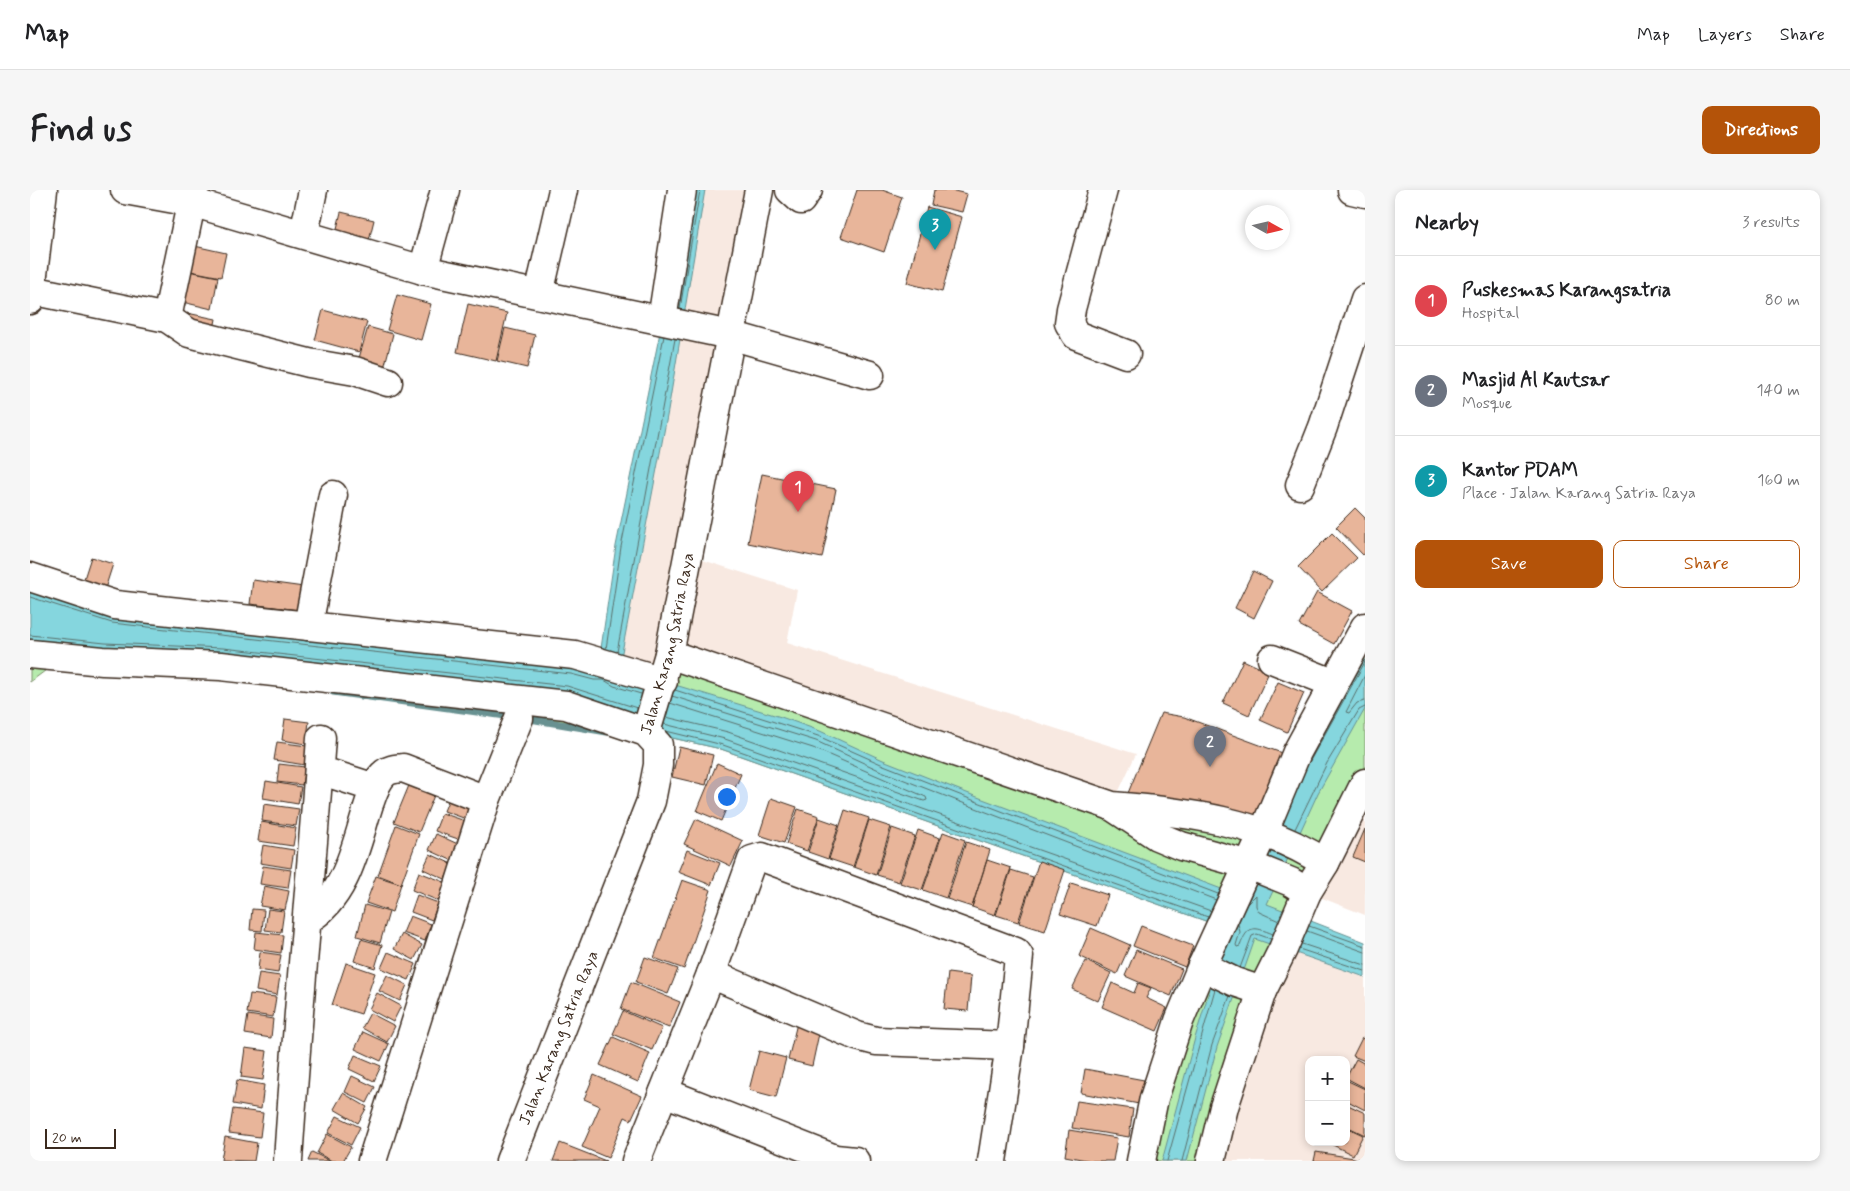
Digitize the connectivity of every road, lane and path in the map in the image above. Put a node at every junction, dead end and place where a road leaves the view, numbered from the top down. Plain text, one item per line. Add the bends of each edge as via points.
1 (43, 190) edge
2 (125, 190) edge
3 (313, 190) edge
4 (445, 190) edge
5 (563, 190) edge
6 (682, 190) edge
7 (759, 190) edge
8 (790, 190) edge
9 (808, 190) edge
10 (1104, 190) edge
11 (1352, 190) edge
12 (1365, 193) edge
13 (192, 196) edge
14 (304, 234) junction
15 (423, 270) junction
16 (539, 294) junction
17 (30, 295) edge
18 (1365, 299) edge
19 (167, 318) junction
20 (662, 320) junction
21 (730, 335) junction
22 (1126, 354) dead end
23 (870, 375) dead end
24 (388, 382) dead end
25 (1300, 486) dead end
26 (333, 495) dead end
27 (30, 577) edge
28 (308, 626) junction
29 (1365, 627) edge
30 (30, 654) edge
31 (669, 654) junction
32 (1272, 659) dead end
33 (663, 681) junction
34 (1333, 683) junction
35 (519, 718) dead end
36 (646, 732) junction
37 (322, 738) dead end
38 (319, 770) junction
39 (1365, 783) edge
40 (375, 788) junction
41 (486, 800) junction
42 (1112, 806) junction
43 (1268, 833) junction
44 (1316, 857) junction
45 (1255, 867) junction
46 (1299, 887) junction
47 (307, 920) junction
48 (1208, 969) junction
49 (711, 974) junction
50 (1262, 991) junction
51 (1010, 1046) junction
52 (664, 1092) junction
53 (288, 1161) edge
54 (372, 1161) edge
55 (510, 1161) edge
56 (636, 1161) edge
57 (855, 1161) edge
58 (992, 1161) edge
59 (1141, 1161) edge
60 (1211, 1161) edge

1 - 17 street
2 - 13 street
3 - 14 street
4 - 15 street
5 - 16 street
6 - 20 street
7 - 21 street, Jalan Karang Satria Raya
8 - 9 street via 801,200
10 - 22 street via 1069,323 1076,335
11 - 12 street
13 - 14 street
13 - 19 street
14 - 15 street
15 - 16 street
16 - 20 street
17 - 19 street
18 - 25 street
19 - 24 street via 189,333 309,363 356,371
20 - 21 street
21 - 23 street
21 - 31 street, Jalan Karang Satria Raya
26 - 28 street
27 - 28 street via 115,605
28 - 33 street via 575,655
29 - 34 street
30 - 36 street via 103,662 221,666 566,704
31 - 33 street, Jalan Karang Satria Raya
31 - 42 street
32 - 34 street
33 - 36 street, Jalan Karang Satria Raya
34 - 43 street via 1297,752
35 - 41 street
36 - 55 street, Jalan Karang Satria Raya via 658,745 658,766 651,801
37 - 38 street
38 - 40 street
38 - 47 street
39 - 44 street
40 - 41 street via 384,774 403,768
40 - 47 street via 345,875 324,907
41 - 54 street
42 - 43 street via 1168,811 1237,823
42 - 45 street via 1157,836 1180,846
43 - 44 street
43 - 45 street
44 - 46 street
45 - 46 street
45 - 48 street via 1236,890 1220,926
46 - 50 street via 1283,949
47 - 53 street
48 - 50 street
48 - 59 street via 1180,1021 1154,1098
49 - 51 street via 857,1036 876,1041
49 - 51 street via 752,860 762,857 1013,949 1019,956
49 - 52 street
50 - 60 street via 1224,1107
51 - 58 street
52 - 56 street
52 - 57 street via 835,1159

